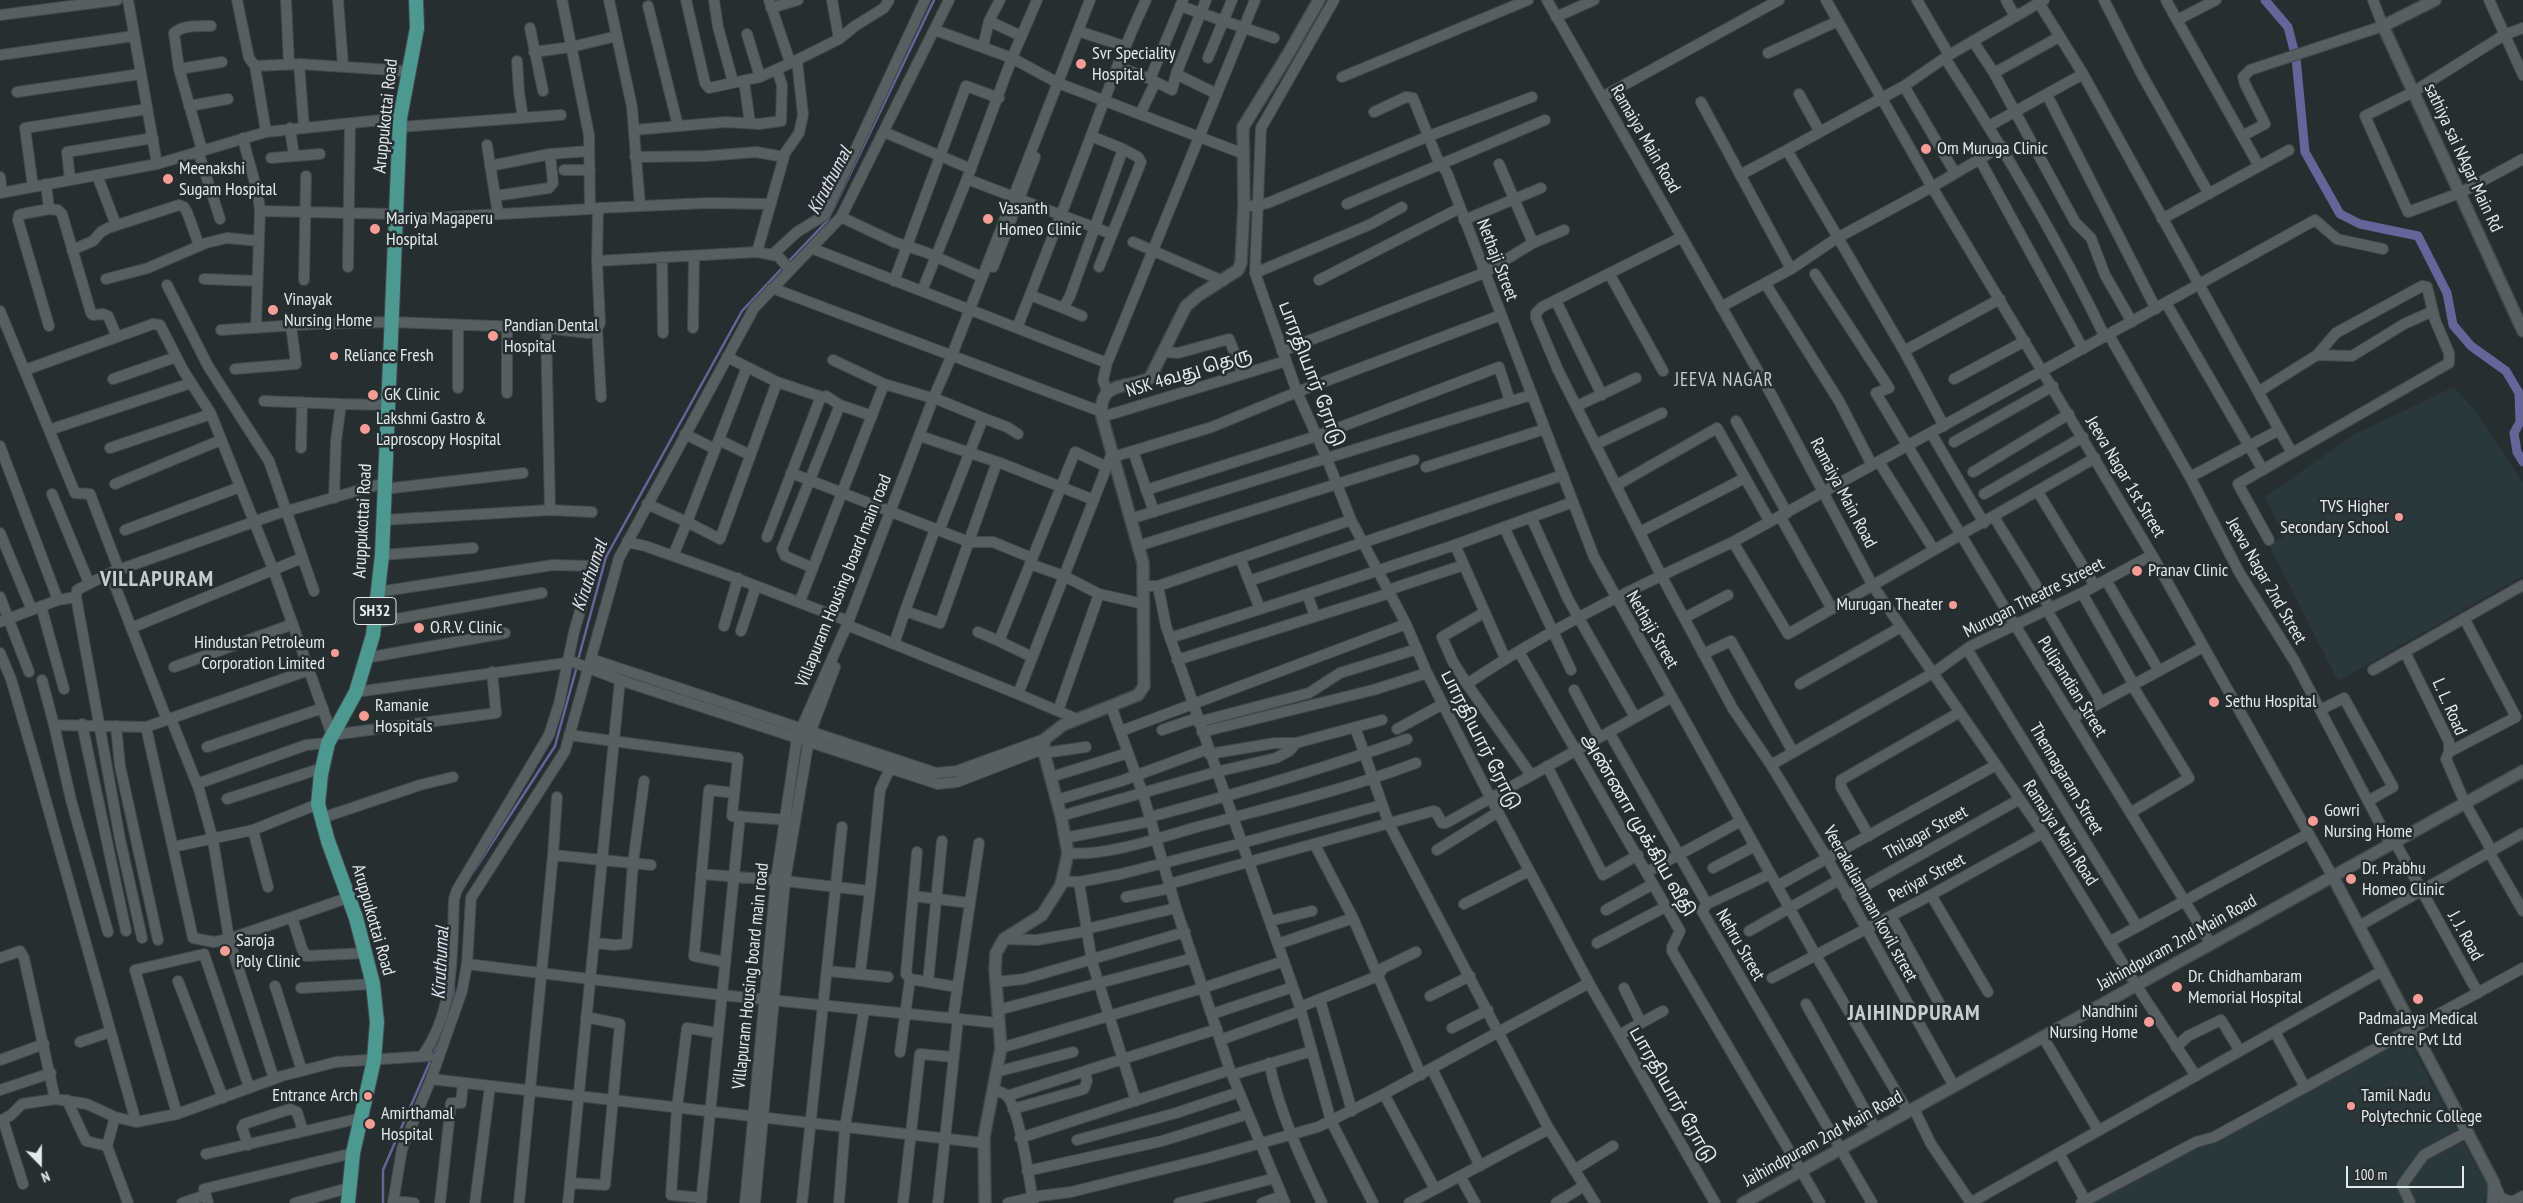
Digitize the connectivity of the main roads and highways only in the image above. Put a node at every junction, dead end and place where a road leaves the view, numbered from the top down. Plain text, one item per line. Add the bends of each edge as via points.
1 (416, 0) edge
2 (348, 1203) edge

1 - 2 main road, Aruppukottai Road / SH32 via 417,28 400,123 378,592 374,623 356,692 330,739 322,768 320,811 366,953 377,1022 374,1060 353,1153

